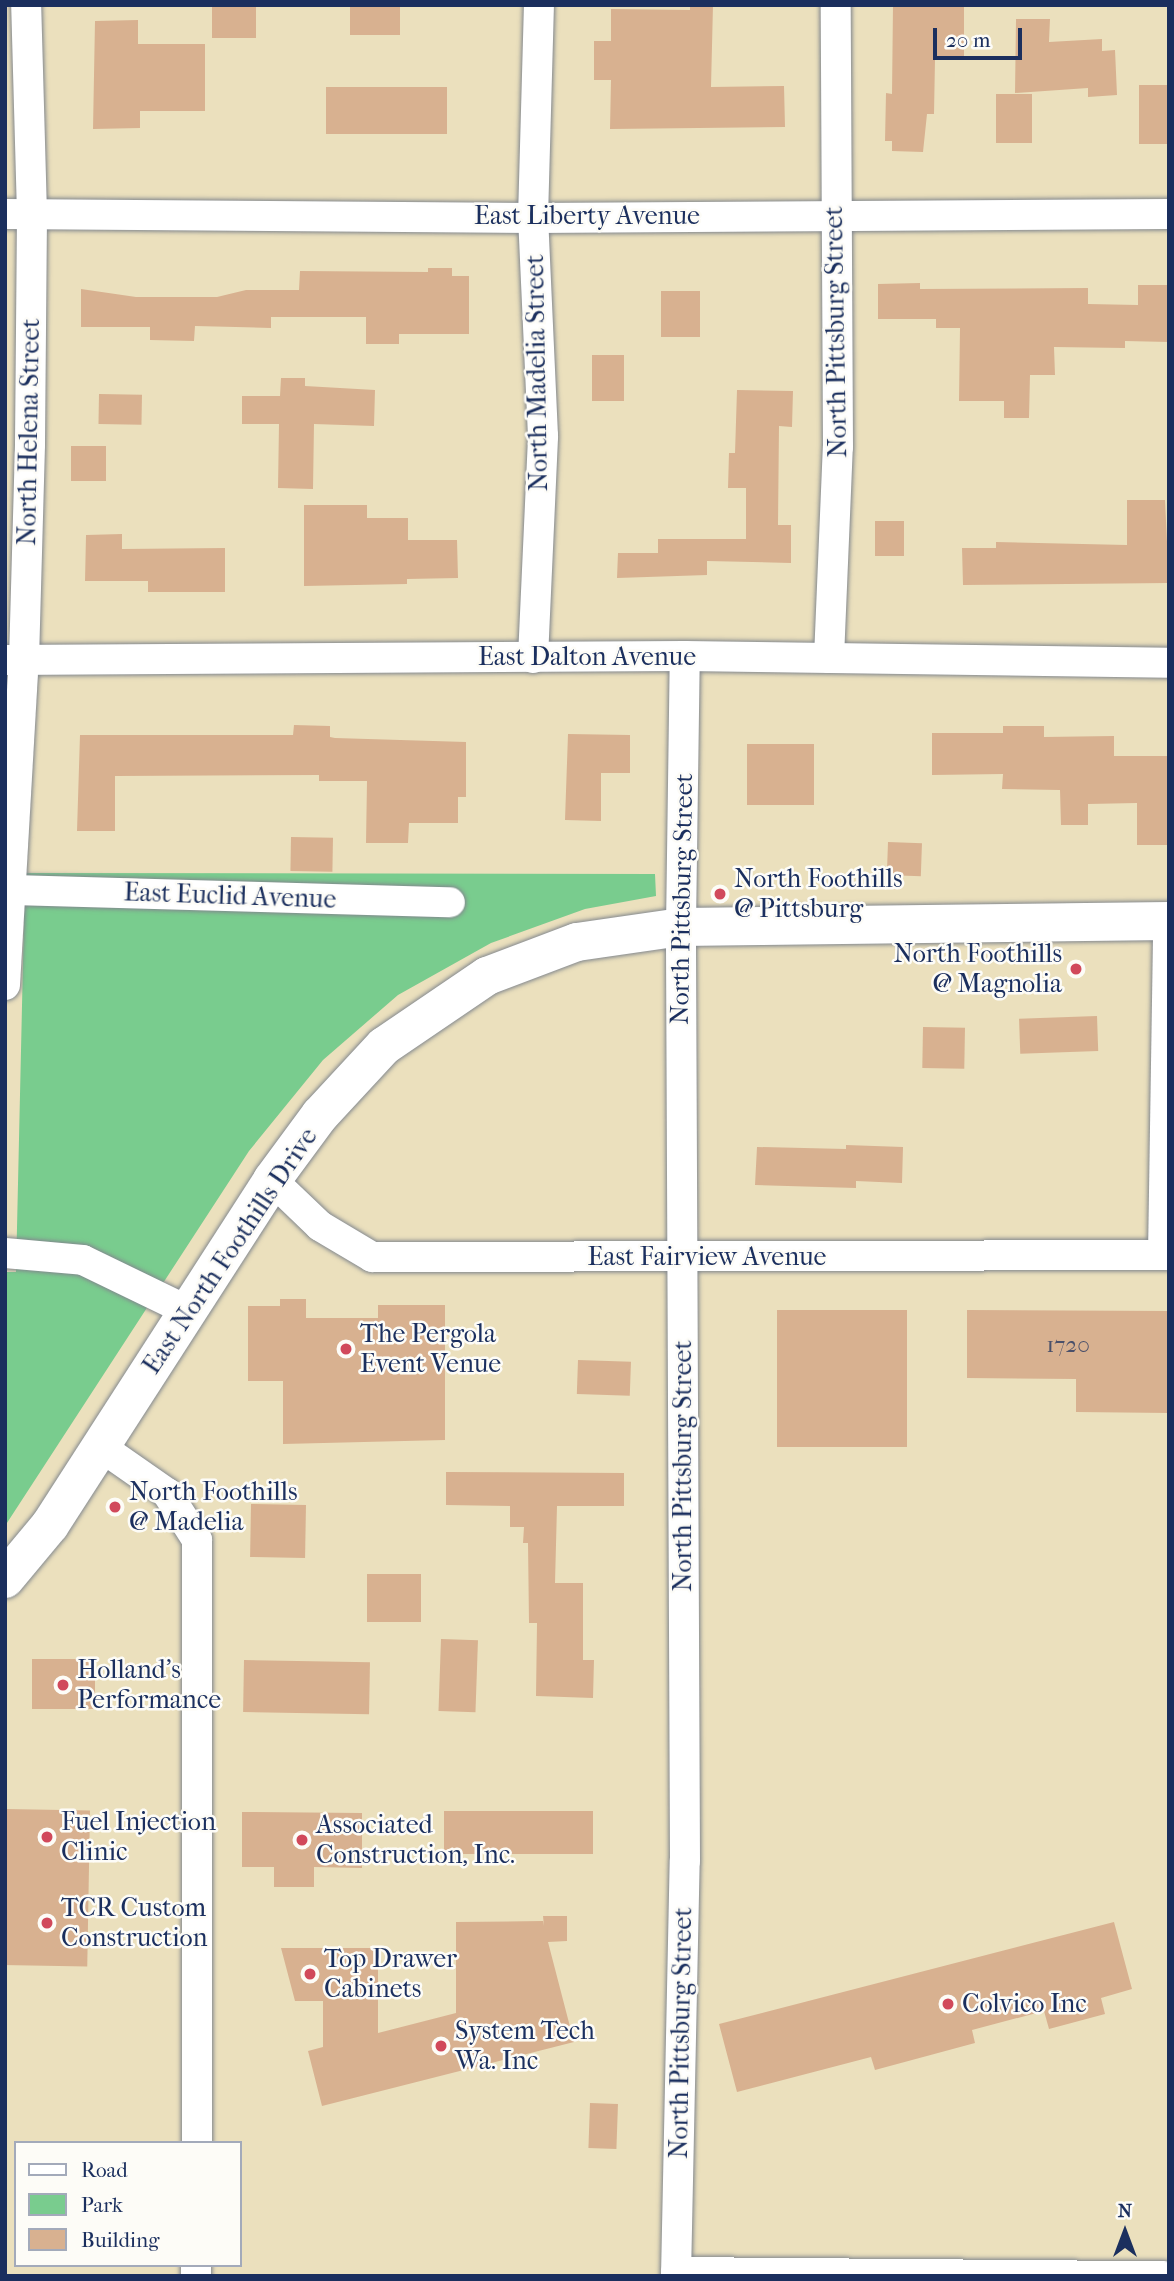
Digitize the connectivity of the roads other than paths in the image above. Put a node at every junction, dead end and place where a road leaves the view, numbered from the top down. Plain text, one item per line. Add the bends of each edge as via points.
1 (26, 5) edge
2 (539, 5) edge
3 (836, 5) edge
4 (19, 214) edge
5 (835, 214) junction
6 (1169, 214) edge
7 (533, 218) junction
8 (685, 656) junction
9 (533, 658) junction
10 (829, 658) junction
11 (15, 660) edge
12 (1169, 663) edge
13 (10, 890) junction
14 (450, 902) dead end
15 (1168, 921) edge
16 (681, 927) junction
17 (5, 985) edge
18 (272, 1180) junction
19 (5, 1253) edge
20 (1166, 1255) edge
21 (682, 1257) junction
22 (188, 1311) junction
23 (101, 1447) junction
24 (5, 1579) edge
25 (197, 2141) edge
26 (676, 2274) edge
27 (1164, 2276) edge

1 - 4 street, North Helena Street
2 - 7 street, North Madelia Street
3 - 5 street, North Pittsburg Street
4 - 7 street, East Liberty Avenue
4 - 11 street, North Helena Street
5 - 6 street, East Liberty Avenue
5 - 7 street, East Liberty Avenue
5 - 10 street, North Pittsburg Street via 838,447
7 - 9 street, North Madelia Street via 543,436
8 - 9 street, East Dalton Avenue
8 - 10 street, East Dalton Avenue
8 - 16 street, North Pittsburg Street
9 - 11 street, East Dalton Avenue
10 - 12 street, East Dalton Avenue
11 - 13 street, North Helena Street
13 - 14 street, East Euclid Avenue
13 - 17 street, North Helena Street
15 - 16 main road, East North Foothills Drive
15 - 20 street
16 - 18 main road, East North Foothills Drive via 577,942 487,976 384,1046 320,1115
16 - 21 street, North Pittsburg Street
18 - 21 street, East Fairview Avenue via 320,1226 372,1257
18 - 22 main road, East North Foothills Drive
19 - 22 street via 83,1260
20 - 21 street, East Fairview Avenue
21 - 26 street, North Pittsburg Street via 685,1861
22 - 23 main road, East North Foothills Drive
23 - 24 main road, East North Foothills Drive via 50,1525
23 - 25 street via 167,1493 197,1540
26 - 27 street

